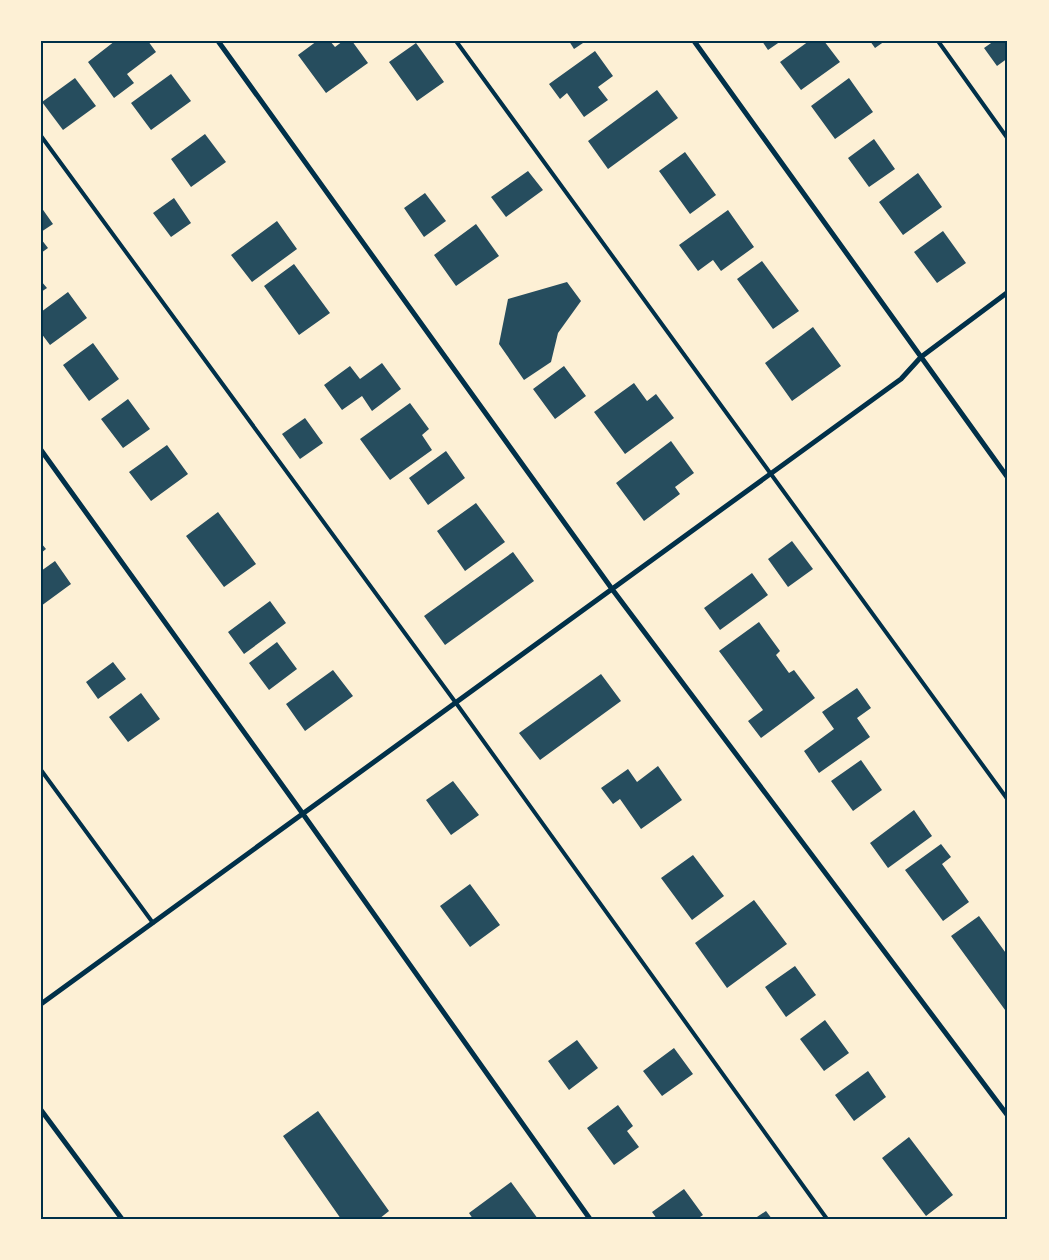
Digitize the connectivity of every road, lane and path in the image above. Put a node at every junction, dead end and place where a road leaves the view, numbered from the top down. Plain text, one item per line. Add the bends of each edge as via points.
1 (218, 41) edge
2 (456, 41) edge
3 (694, 41) edge
4 (938, 41) edge
5 (41, 136) edge
6 (1008, 138) edge
7 (1008, 292) edge
8 (921, 357) junction
9 (41, 450) edge
10 (771, 474) junction
11 (1008, 478) edge
12 (612, 589) junction
13 (456, 702) junction
14 (41, 770) edge
15 (1008, 800) edge
16 (304, 814) junction
17 (153, 924) junction
18 (41, 1004) edge
19 (41, 1110) edge
20 (1008, 1116) edge
21 (122, 1219) edge
22 (590, 1219) edge
23 (827, 1219) edge

1 - 12 street
2 - 10 lane
3 - 8 street
4 - 6 lane
5 - 13 lane
7 - 8 street
8 - 10 street via 902,379
8 - 11 street
9 - 16 street
10 - 12 street
10 - 15 lane
12 - 13 street
12 - 20 street
13 - 16 street
13 - 23 lane
14 - 17 lane
16 - 17 street
16 - 22 street
17 - 18 street
19 - 21 street

